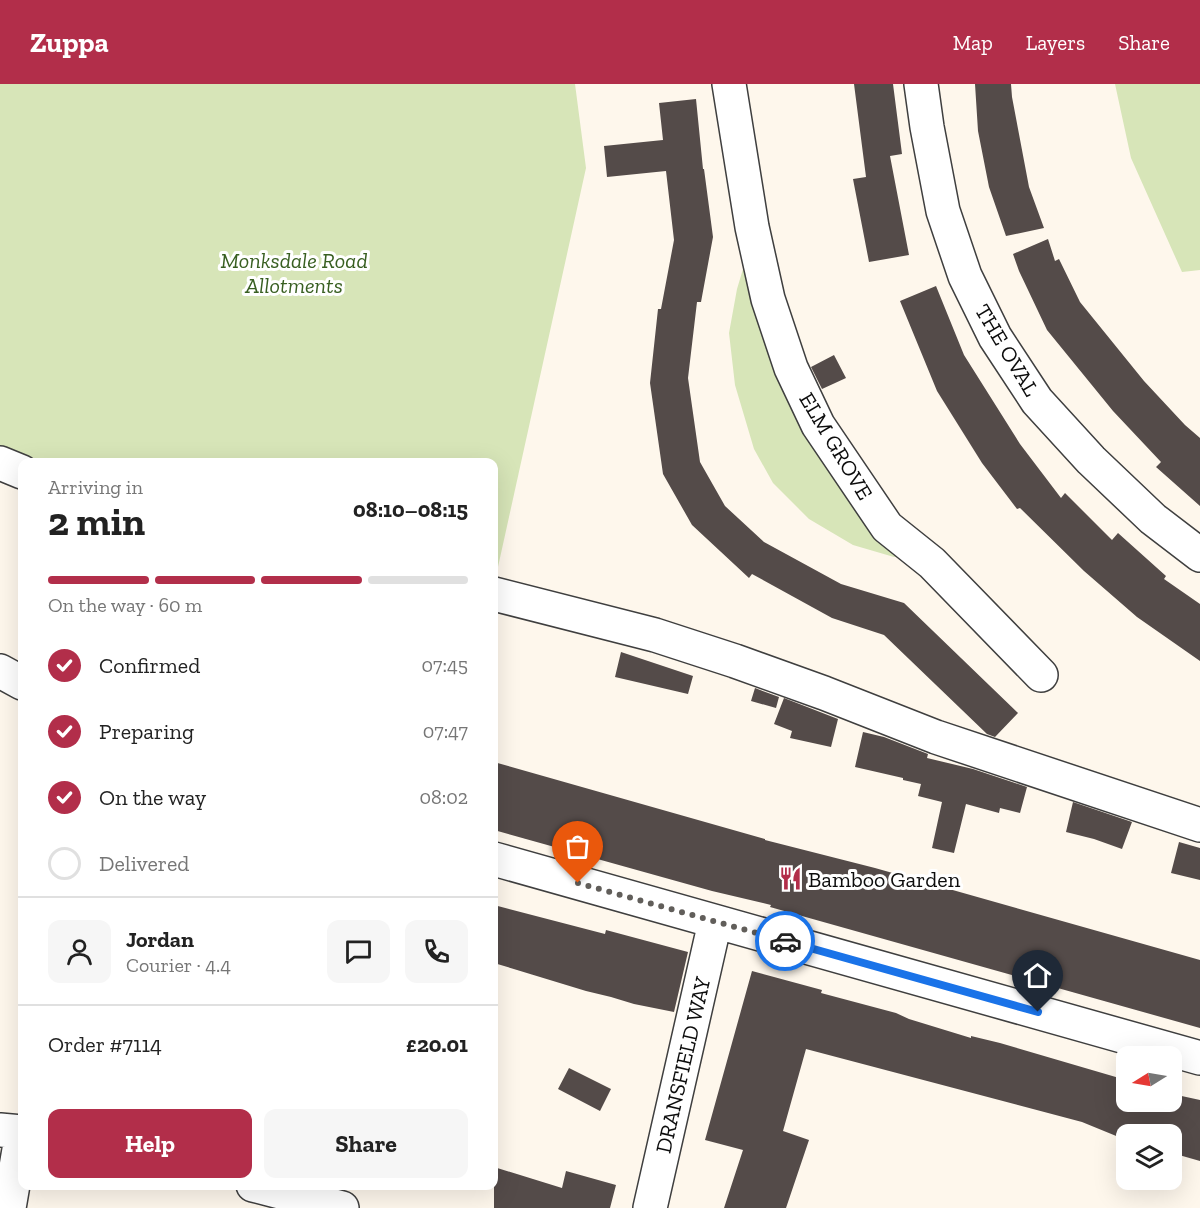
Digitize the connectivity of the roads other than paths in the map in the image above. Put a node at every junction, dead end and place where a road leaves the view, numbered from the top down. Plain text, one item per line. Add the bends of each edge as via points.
1 (729, 84) edge
2 (921, 84) edge
3 (0, 463) edge
4 (18, 470) edge
5 (1200, 555) edge
6 (498, 595) edge
7 (0, 671) edge
8 (1041, 675) dead end
9 (18, 681) edge
10 (1200, 825) edge
11 (498, 860) edge
12 (715, 922) junction
13 (1200, 1058) edge
14 (0, 1130) edge
15 (18, 1132) edge
16 (18, 1155) edge
17 (272, 1190) edge
18 (9, 1208) edge
19 (342, 1208) edge
20 (650, 1208) edge

1 - 8 street, ELM GROVE via 768,299 791,368 818,425 887,527 932,563
2 - 5 street, THE OVAL via 943,211 965,276 996,337 1037,401 1091,460 1153,519
3 - 4 street
6 - 10 street via 655,635 735,661 936,737
7 - 9 street
11 - 12 street
12 - 13 street
12 - 20 street, DRANSFIELD WAY
14 - 15 street
16 - 18 street
17 - 19 street

